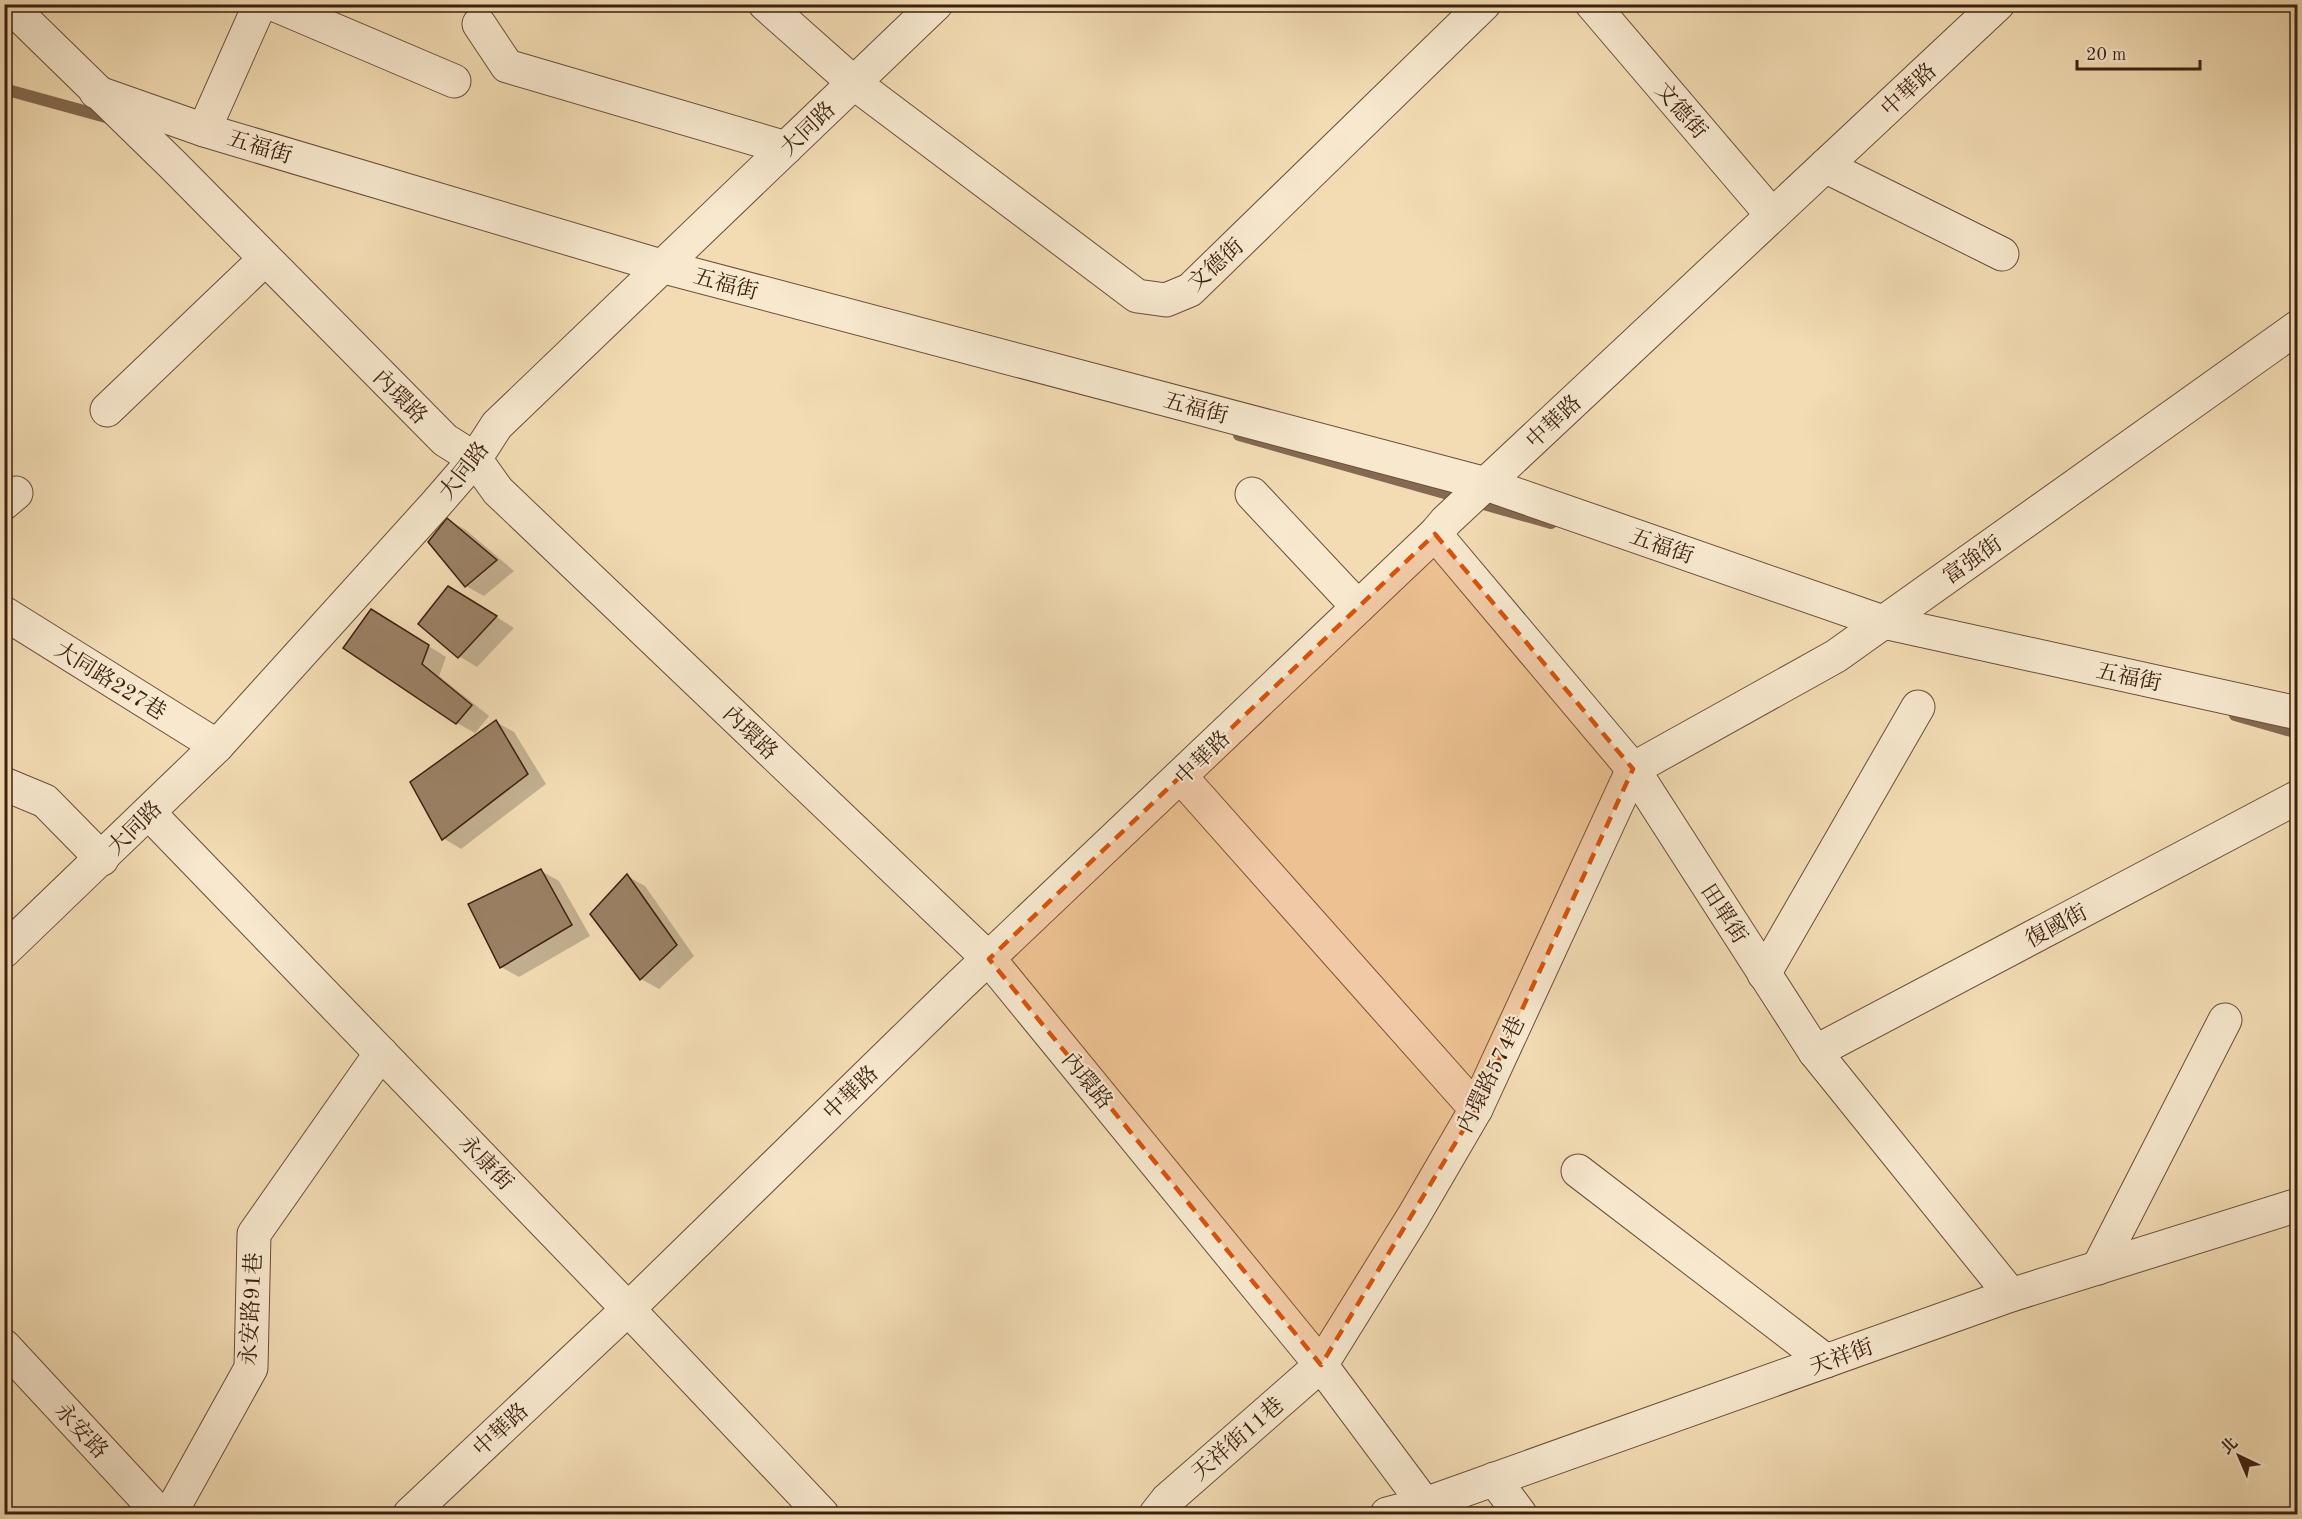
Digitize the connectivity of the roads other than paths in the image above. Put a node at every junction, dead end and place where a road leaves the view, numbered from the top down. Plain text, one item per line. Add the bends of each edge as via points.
1 (9, 4) edge
2 (260, 4) edge
3 (273, 4) edge
4 (765, 4) edge
5 (936, 4) edge
6 (1484, 4) edge
7 (1592, 4) edge
8 (1998, 4) edge
9 (479, 24) dead end
10 (454, 81) dead end
11 (854, 83) junction
12 (96, 92) junction
13 (204, 130) junction
14 (786, 148) junction
15 (1825, 166) junction
16 (1773, 215) junction
17 (2002, 254) dead end
18 (266, 259) junction
19 (649, 279) junction
20 (2298, 327) edge
21 (107, 410) dead end
22 (475, 459) junction
23 (1480, 490) junction
24 (1252, 494) dead end
25 (1440, 528) junction
26 (1358, 607) junction
27 (4, 613) edge
28 (1877, 626) junction
29 (1918, 708) dead end
30 (2298, 713) edge
31 (217, 746) junction
32 (1633, 770) junction
33 (1181, 777) junction
34 (4, 784) edge
35 (2298, 797) edge
36 (149, 813) junction
37 (102, 859) junction
38 (4, 951) edge
39 (989, 959) junction
40 (1764, 974) junction
41 (2225, 1020) dead end
42 (1815, 1052) junction
43 (381, 1053) junction
44 (1476, 1109) junction
45 (1578, 1172) dead end
46 (2298, 1205) edge
47 (2098, 1268) junction
48 (2011, 1295) junction
49 (628, 1309) junction
50 (4, 1346) edge
51 (1826, 1361) junction
52 (1321, 1365) junction
53 (1494, 1479) junction
54 (1429, 1509) edge
55 (160, 1515) edge
56 (170, 1515) edge
57 (410, 1515) edge
58 (822, 1515) edge
59 (1156, 1515) edge
60 (1388, 1515) edge
61 (1520, 1515) edge

1 - 12 street, 內環路
2 - 13 street
3 - 10 street
4 - 11 street, 文德街
5 - 11 street, 大同路
6 - 11 street, 文德街 via 1190,290 1166,300 1137,296
7 - 16 street, 文德街
8 - 15 street, 中華路
9 - 14 street via 507,66
11 - 14 street, 大同路
12 - 13 street, 五福街
12 - 18 street, 內環路
13 - 19 street, 五福街
14 - 19 street, 大同路
15 - 16 street, 中華路
15 - 17 street
16 - 23 street, 中華路
18 - 21 street
18 - 22 street, 內環路 via 445,440
19 - 22 street, 大同路 via 497,425
19 - 23 street, 五福街
20 - 28 street, 富強街
22 - 31 street, 大同路
22 - 39 street, 內環路 via 498,491
23 - 25 street, 中華路
23 - 28 street, 五福街
24 - 26 street
25 - 26 street, 中華路
25 - 32 street, 田單街
26 - 33 street, 中華路
27 - 31 street, 大同路227巷
28 - 30 street, 五福街
28 - 32 street, 富強街 via 1836,656
29 - 40 street
31 - 36 street, 大同路
32 - 40 street, 田單街
32 - 44 street, 內環路574巷
33 - 39 street, 中華路
33 - 44 street
34 - 37 street via 45,801
35 - 42 street, 復國街
36 - 37 street, 大同路
36 - 43 street, 永康街
37 - 38 street, 大同路
39 - 49 street, 中華路
39 - 52 street, 內環路
40 - 42 street, 田單街
41 - 47 street
42 - 48 street, 田單街
43 - 49 street, 永康街
43 - 56 street, 永安路91巷 via 254,1234 251,1368
44 - 52 street, 內環路574巷
45 - 51 street
46 - 47 street, 天祥街
47 - 48 street, 天祥街
48 - 51 street, 天祥街
49 - 57 street, 中華路
49 - 58 street, 永康街
50 - 55 street, 永安路
51 - 53 street, 天祥街
52 - 54 street, 內環路
52 - 59 street, 天祥街11巷 via 1167,1500
53 - 54 street, 天祥街
53 - 61 street
54 - 60 street, 天祥街

